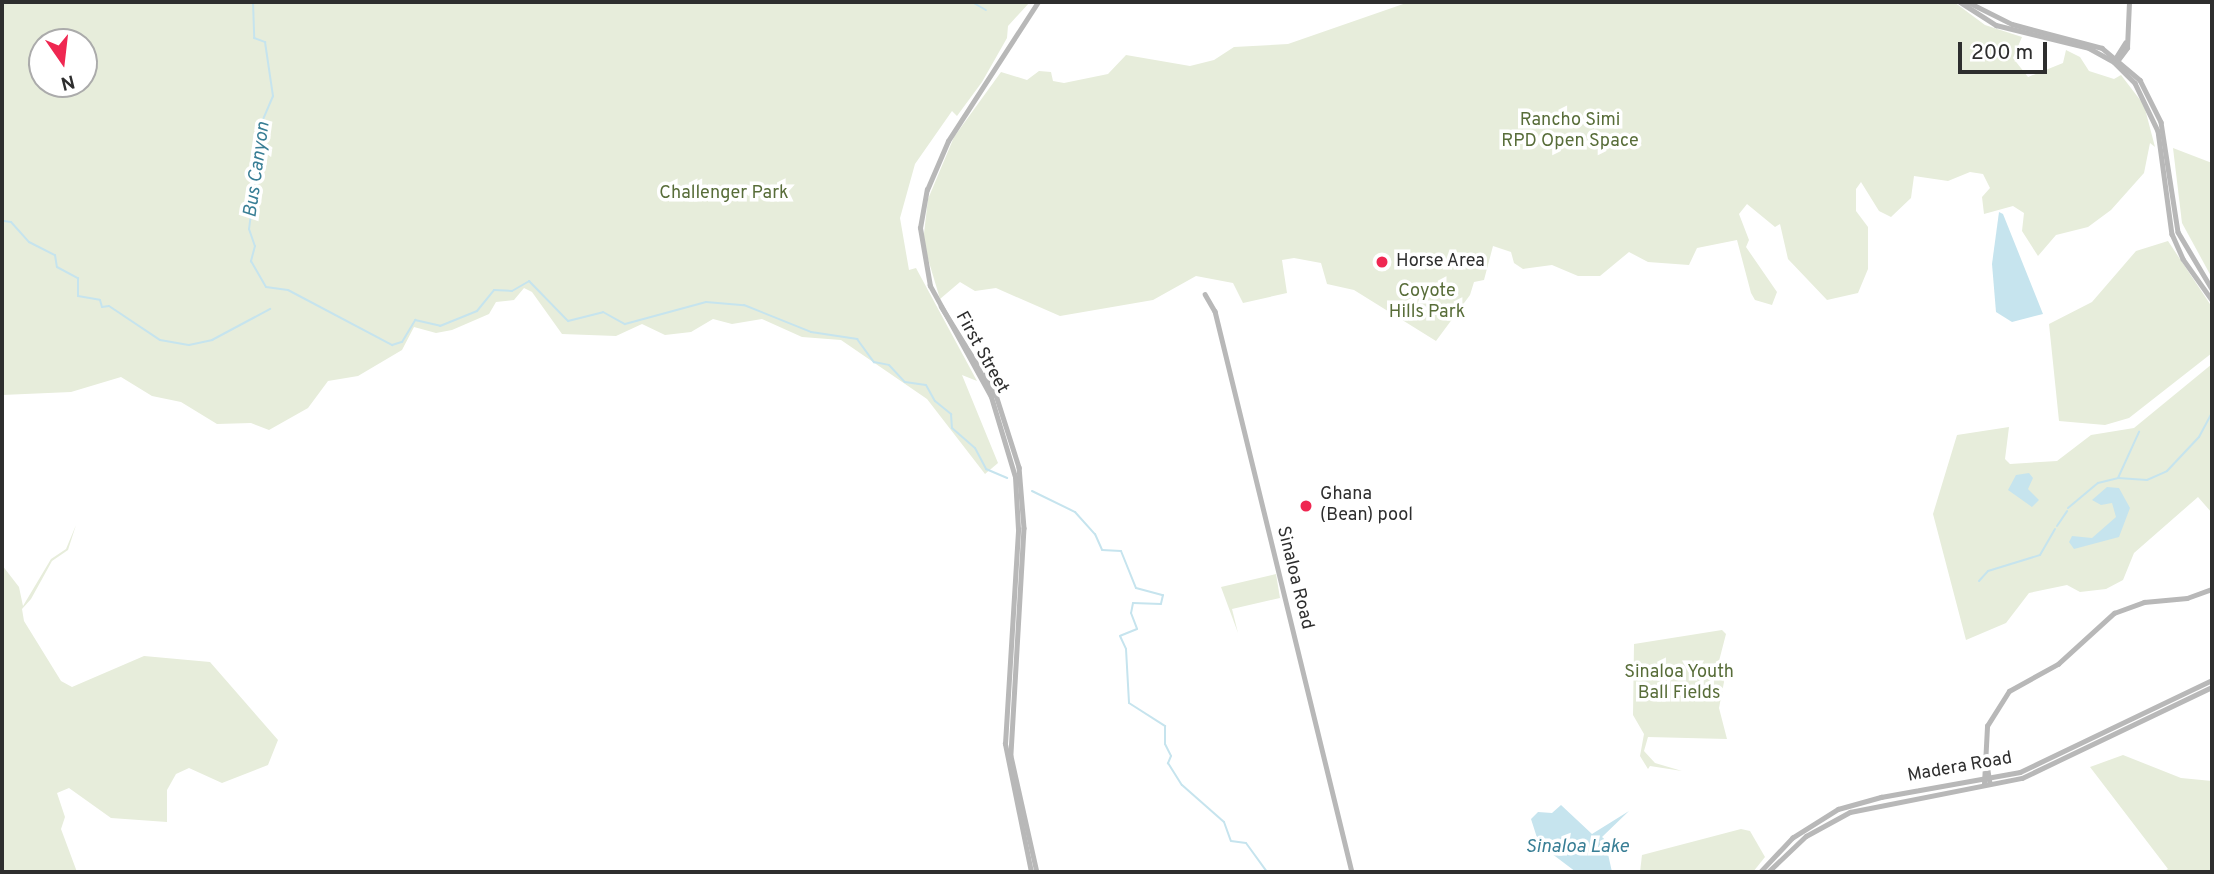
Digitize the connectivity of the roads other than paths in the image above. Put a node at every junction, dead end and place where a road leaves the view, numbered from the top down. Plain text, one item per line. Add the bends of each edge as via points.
1 (1038, 2) edge
2 (1961, 2) edge
3 (1968, 2) edge
4 (2129, 2) edge
5 (2116, 60) junction
6 (2212, 289) edge
7 (1205, 294) dead end
8 (2212, 300) edge
9 (940, 306) junction
10 (2212, 589) edge
11 (2212, 680) edge
12 (2212, 687) edge
13 (1987, 783) junction
14 (1031, 872) edge
15 (1037, 872) edge
16 (1352, 872) edge
17 (1760, 872) edge
18 (1768, 872) edge

1 - 9 main road via 955,130 927,190 921,249
2 - 5 main road via 1996,25 2081,46
3 - 5 main road via 1991,17 2085,41
4 - 5 main road via 2126,42
5 - 6 main road via 2140,80 2157,110 2178,232
5 - 8 main road via 2150,107 2172,234 2183,259
7 - 16 main road, Sinaloa Road via 1214,311
9 - 14 main road, First Street via 991,397 1015,477 1018,530 1005,744
9 - 15 main road, First Street via 996,395 1019,467 1024,528 1011,756
10 - 13 main road via 2134,605 2103,621 2065,659 2004,696 1987,726
11 - 13 main road, Madera Road via 2054,759
12 - 13 main road, Madera Road via 2057,765
13 - 17 main road, Madera Road via 1848,805 1801,831
13 - 18 main road, Madera Road via 1850,812 1806,836

